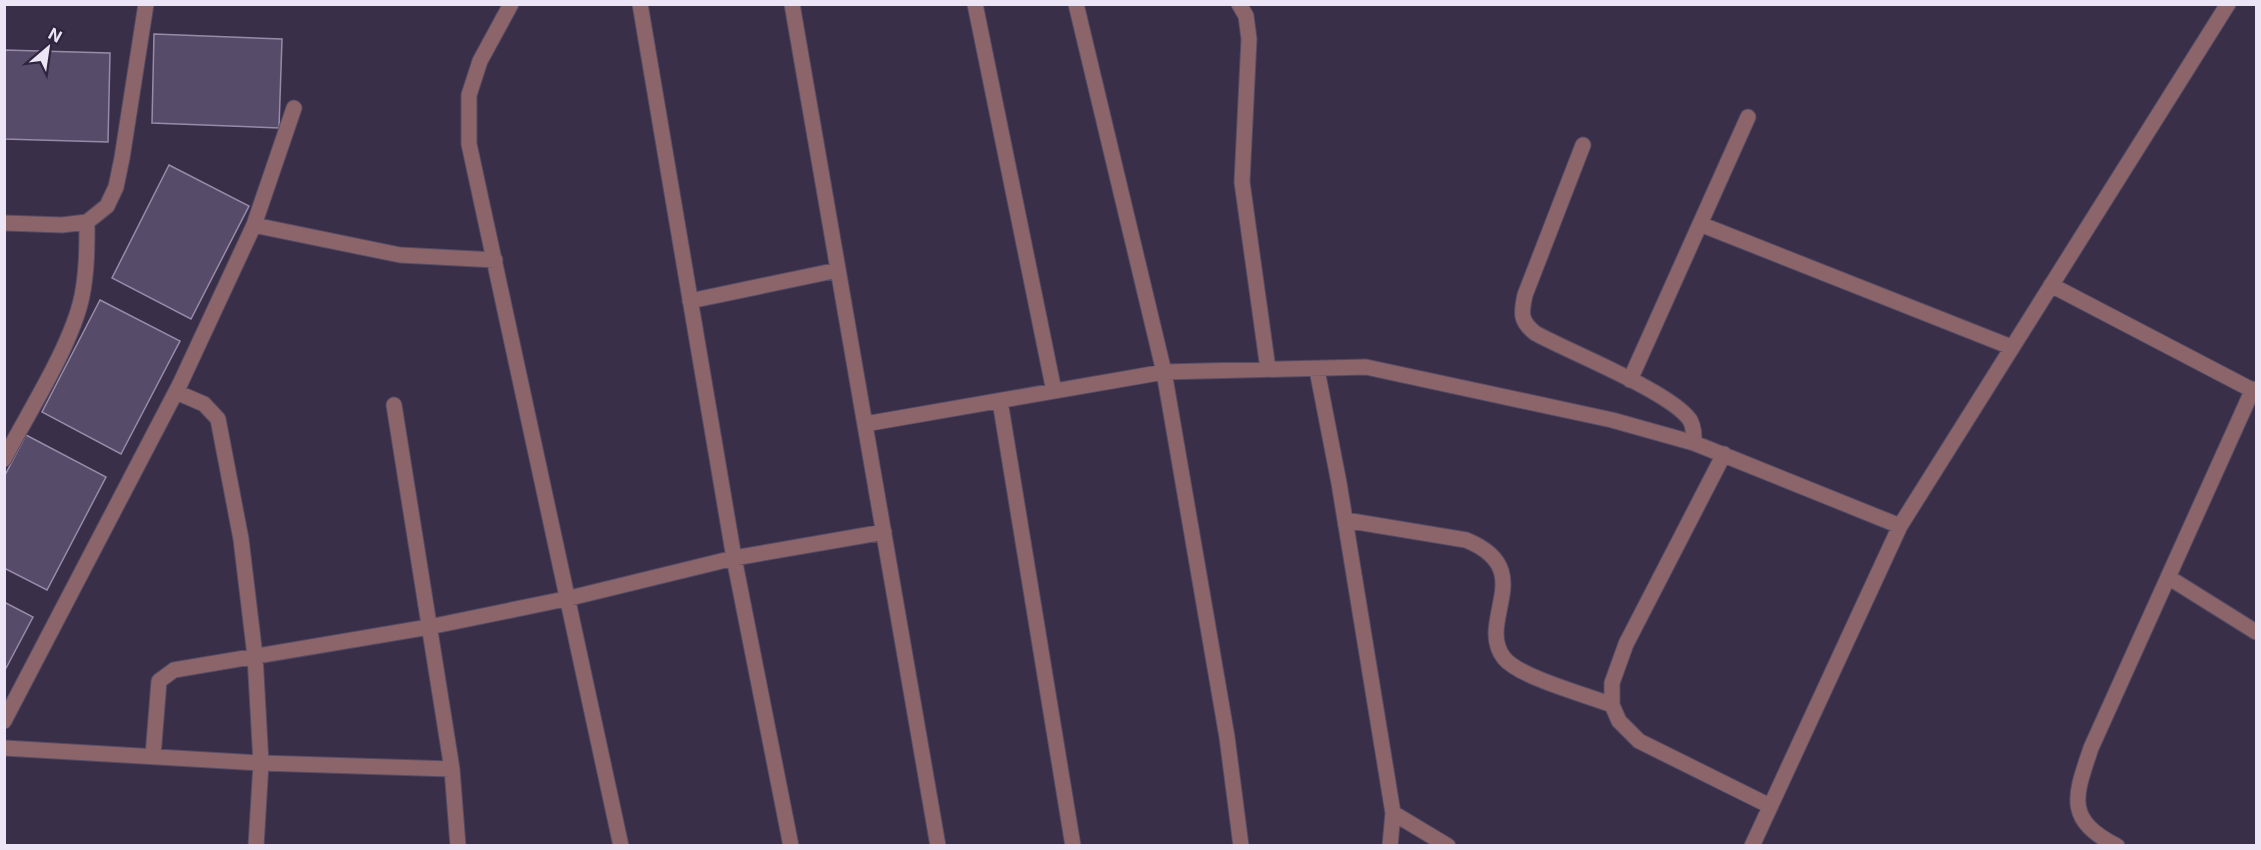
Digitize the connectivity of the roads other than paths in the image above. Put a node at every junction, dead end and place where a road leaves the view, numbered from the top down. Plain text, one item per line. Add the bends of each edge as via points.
1 (146, 4) edge
2 (511, 4) edge
3 (640, 4) edge
4 (792, 4) edge
5 (975, 4) edge
6 (1076, 4) edge
7 (1239, 4) edge
8 (2228, 4) edge
9 (294, 108) dead end
10 (1748, 117) dead end
11 (1583, 145) dead end
12 (87, 222) junction
13 (4, 223) edge
14 (1700, 224) junction
15 (254, 225) junction
16 (495, 260) junction
17 (838, 270) junction
18 (2051, 285) junction
19 (690, 301) junction
20 (2011, 347) junction
21 (1268, 369) junction
22 (1317, 370) junction
23 (1164, 372) junction
24 (1630, 380) junction
25 (1054, 391) junction
26 (2254, 391) edge
27 (176, 392) junction
28 (999, 401) junction
29 (394, 405) dead end
30 (865, 424) junction
31 (1694, 443) junction
32 (1724, 454) junction
33 (4, 459) edge
34 (1345, 520) junction
35 (1900, 526) junction
36 (884, 532) junction
37 (734, 558) junction
38 (2168, 577) junction
39 (570, 598) junction
40 (429, 627) junction
41 (2256, 632) edge
42 (255, 656) junction
43 (1612, 705) junction
44 (4, 721) edge
45 (4, 748) edge
46 (153, 756) junction
47 (261, 763) junction
48 (452, 770) junction
49 (1770, 806) junction
50 (1394, 813) junction
51 (256, 846) edge
52 (458, 846) edge
53 (621, 846) edge
54 (790, 846) edge
55 (938, 846) edge
56 (1073, 846) edge
57 (1241, 846) edge
58 (1390, 846) edge
59 (1448, 846) edge
60 (1752, 846) edge
61 (2117, 846) edge

1 - 12 street via 116,187 107,206
2 - 16 street via 480,61 469,95 469,144
3 - 19 street
4 - 17 street
5 - 25 street
6 - 23 street
7 - 21 street via 1246,16 1249,39 1242,182
8 - 18 street
9 - 15 street
10 - 14 street
11 - 24 street via 1525,295 1521,315 1535,333
12 - 13 street
12 - 33 street via 82,297 66,339
14 - 20 street
14 - 24 street
15 - 16 street via 400,255
15 - 27 street
16 - 39 street
17 - 19 street
17 - 30 street
18 - 20 street
18 - 26 street
19 - 37 street
20 - 35 street
21 - 22 street
21 - 23 street
22 - 31 street via 1366,367 1612,420
22 - 34 street
23 - 25 street
23 - 57 street via 1227,736
24 - 31 street via 1678,408 1691,422
25 - 28 street
26 - 38 street
27 - 42 street via 204,404 218,419 241,538
27 - 44 street
28 - 30 street
28 - 56 street
29 - 40 street
30 - 36 street
31 - 32 street
32 - 35 street
32 - 43 street via 1626,644 1612,683
34 - 43 street via 1466,540 1480,546 1502,571 1504,590 1497,634 1499,651 1505,659 1518,670
34 - 50 street
35 - 49 street
36 - 37 street
36 - 55 street
37 - 39 street
37 - 54 street
38 - 41 street
38 - 61 street via 2091,747 2078,788 2079,816 2089,828
39 - 40 street
39 - 53 street
40 - 42 street
40 - 48 street
42 - 46 street via 174,670 165,675 159,681 157,693
42 - 47 street
43 - 49 street via 1619,721 1639,741
45 - 46 street
46 - 47 street
47 - 48 street
47 - 51 street
48 - 52 street
49 - 60 street
50 - 58 street
50 - 59 street

